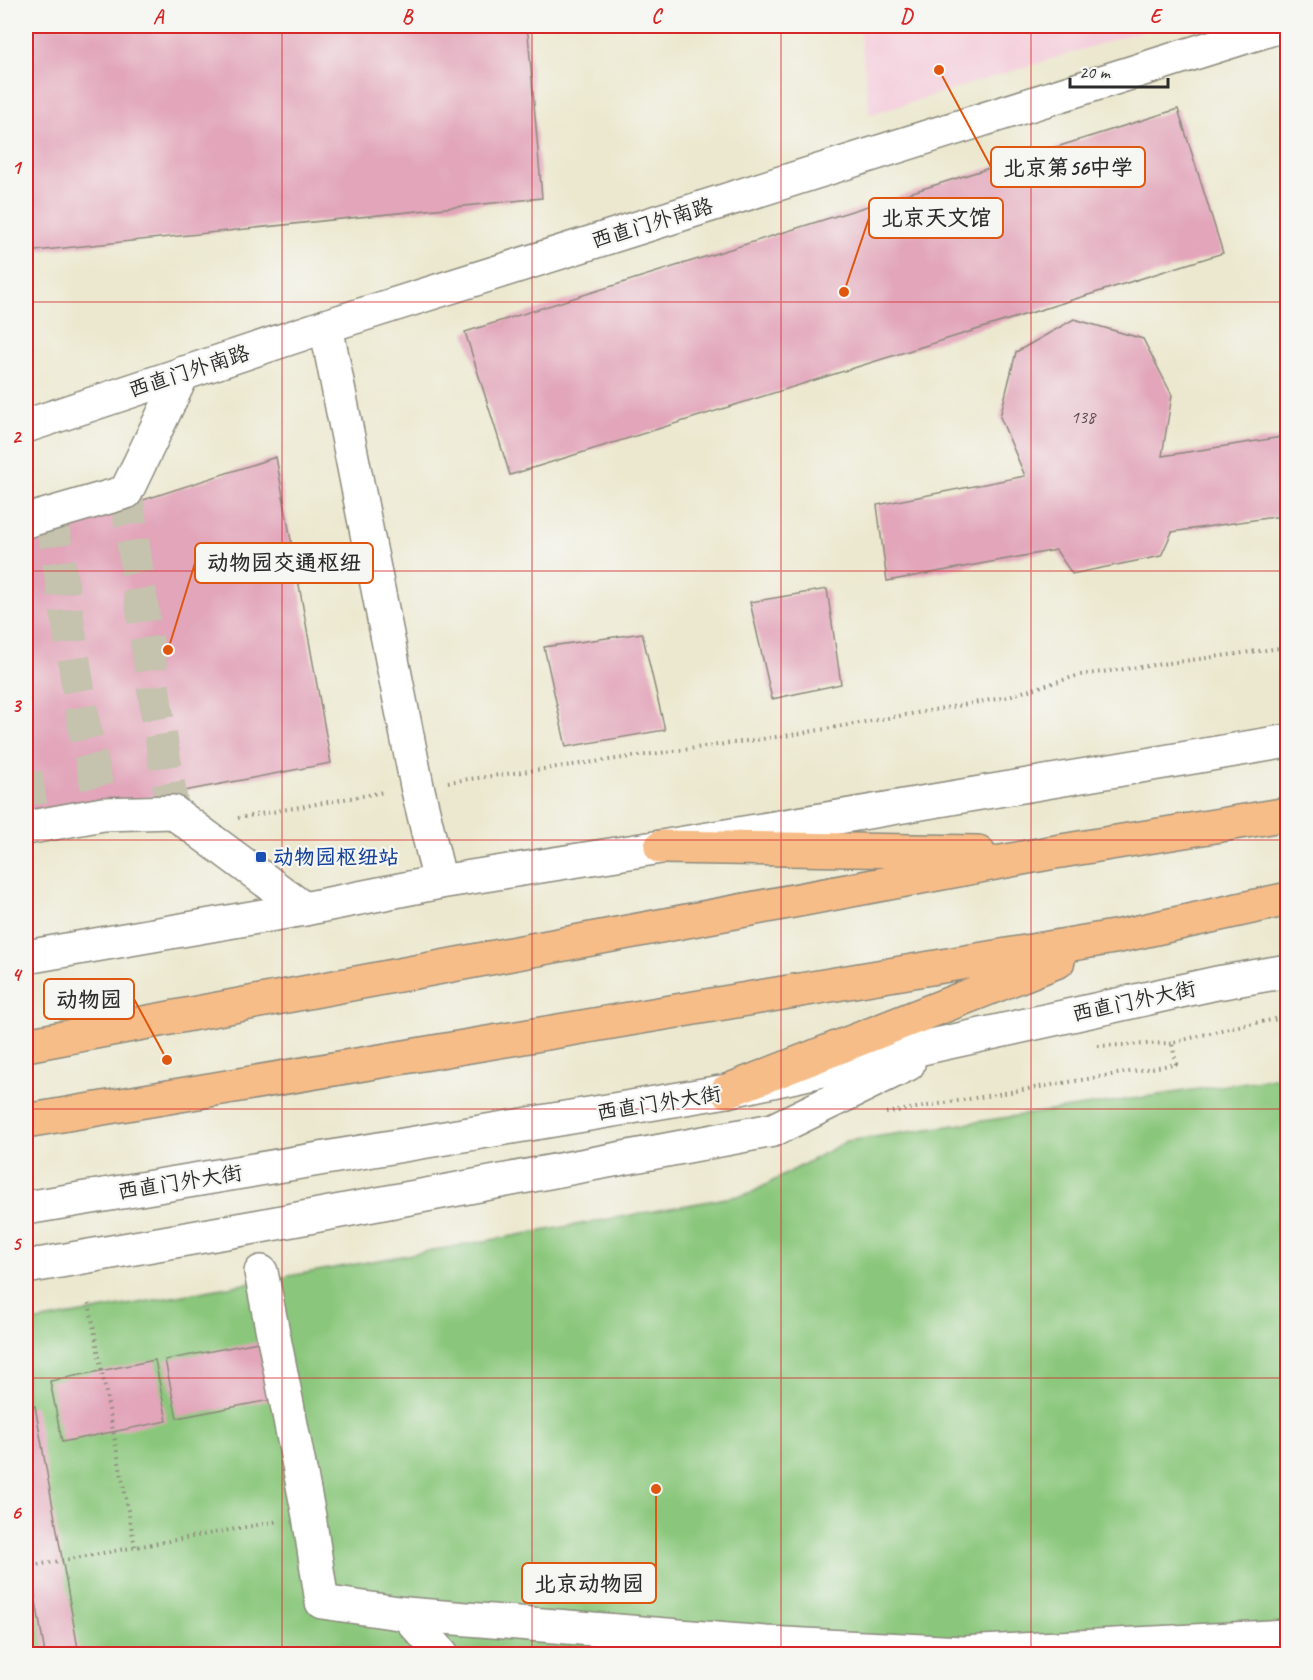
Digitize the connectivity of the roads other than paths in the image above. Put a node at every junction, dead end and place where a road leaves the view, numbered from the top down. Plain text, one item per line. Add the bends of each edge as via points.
1 (1280, 26) edge
2 (326, 326) junction
3 (183, 373) junction
4 (26, 426) edge
5 (26, 521) edge
6 (1287, 741) edge
7 (1287, 814) edge
8 (26, 828) edge
9 (662, 847) junction
10 (1049, 853) junction
11 (440, 882) junction
12 (1287, 899) edge
13 (304, 909) junction
14 (1120, 936) junction
15 (26, 957) edge
16 (1287, 971) edge
17 (946, 1043) junction
18 (26, 1045) edge
19 (727, 1091) junction
20 (26, 1122) edge
21 (26, 1208) edge
22 (26, 1267) edge
23 (261, 1272) dead end
24 (406, 1614) junction
25 (1287, 1636) edge
26 (442, 1654) edge

1 - 2 street, 西直门外南路
2 - 3 street, 西直门外南路
2 - 11 street via 417,786
3 - 4 street, 西直门外南路
3 - 5 street via 126,492
6 - 9 street
7 - 10 highway
8 - 13 street via 103,814 173,812
9 - 10 highway
9 - 11 street
10 - 18 highway
11 - 13 street
12 - 14 highway
13 - 15 street
14 - 19 highway
14 - 20 highway
16 - 17 street, 西直门外大街
17 - 19 street, 西直门外大街
17 - 22 street via 773,1130
19 - 21 street, 西直门外大街
23 - 24 street via 322,1602
24 - 25 street via 766,1643 962,1653
24 - 26 street

